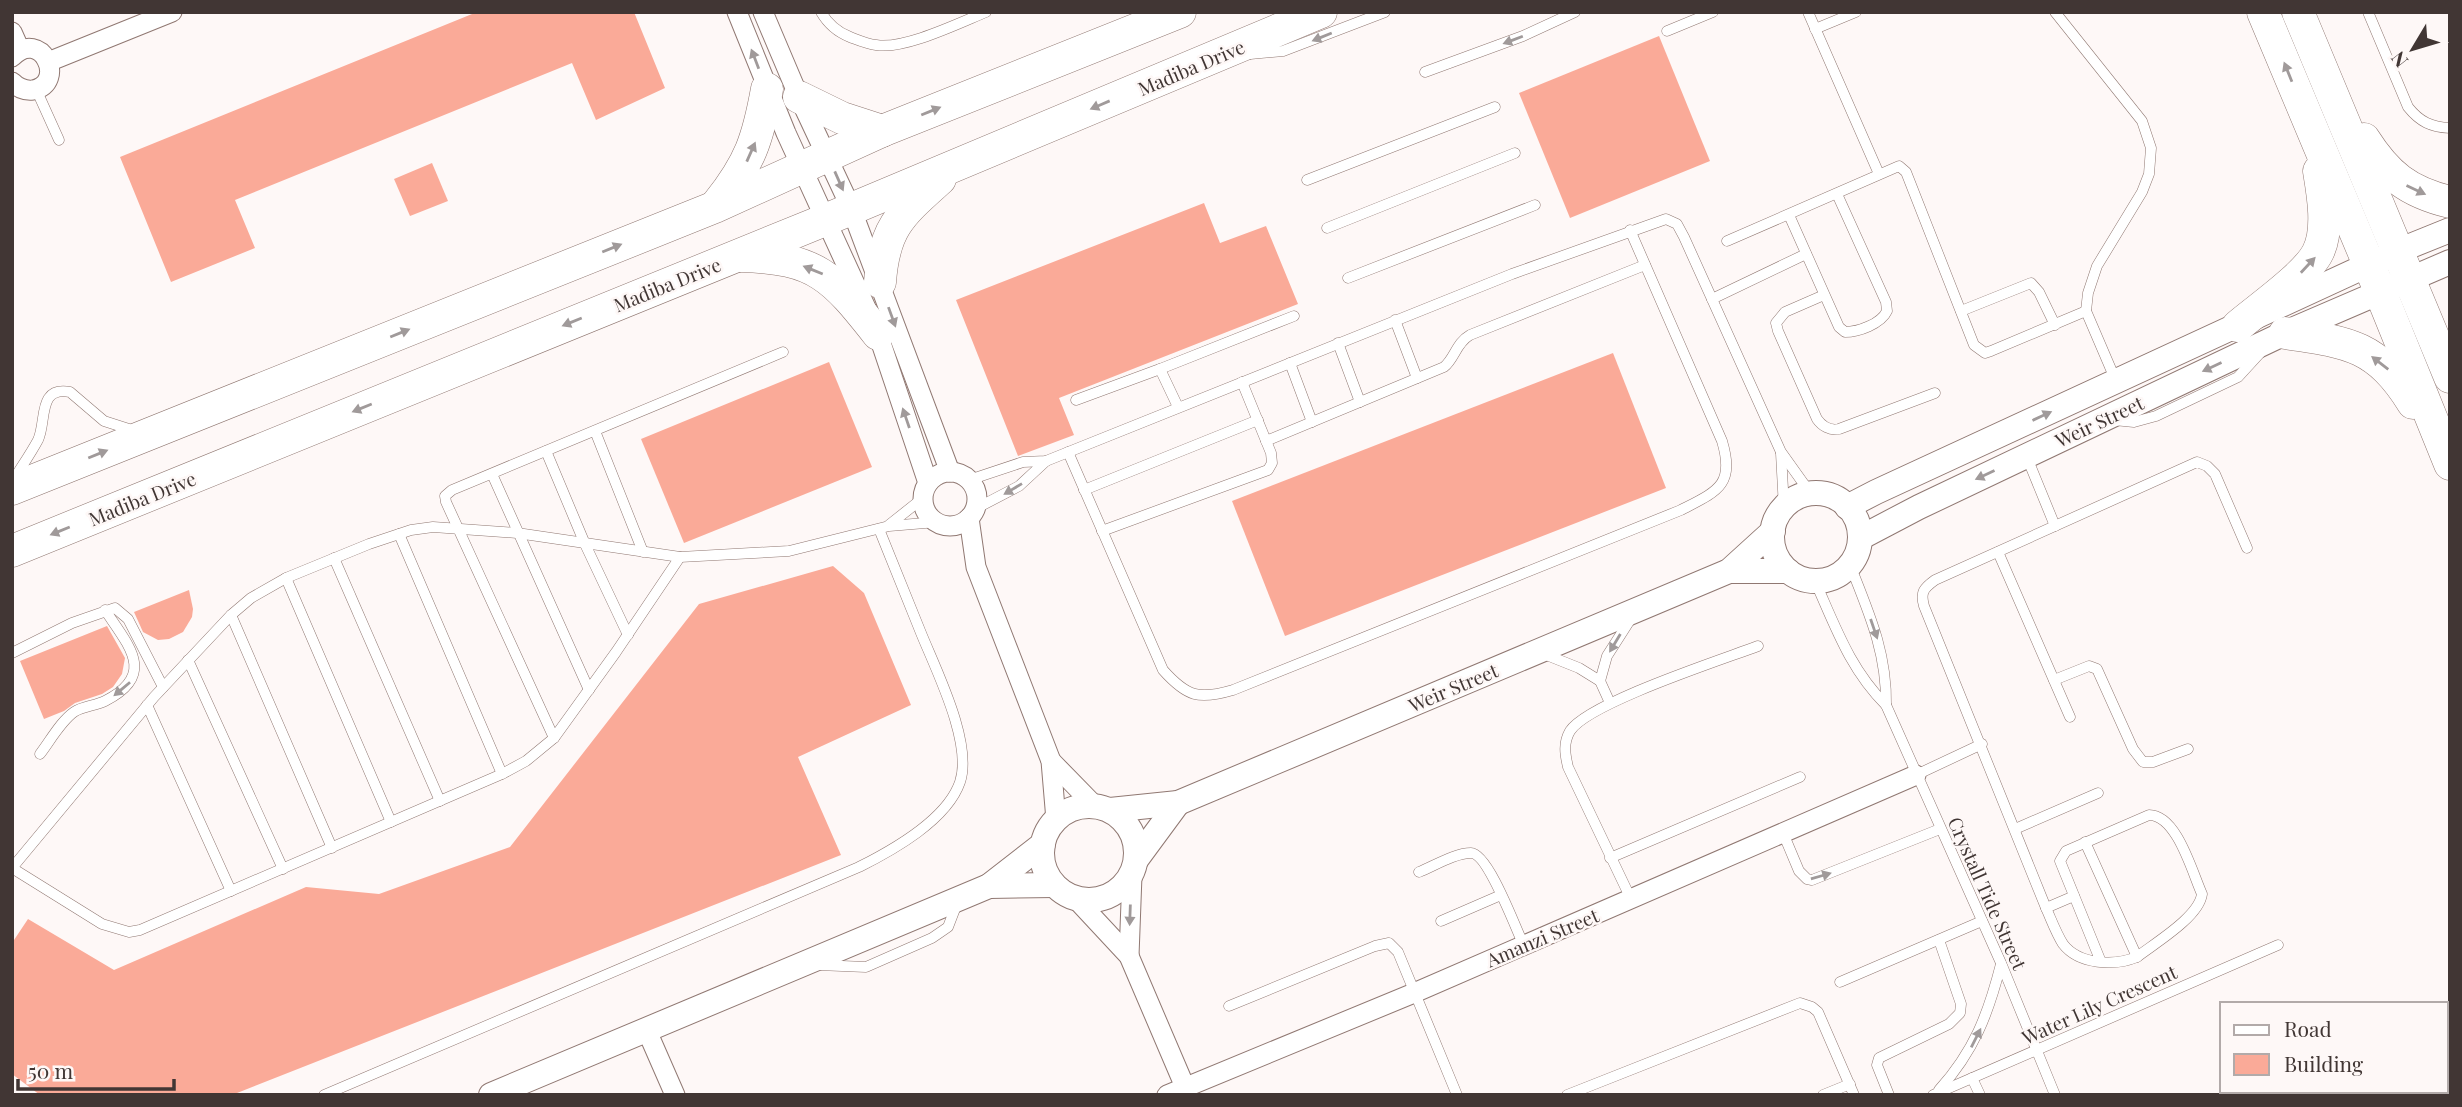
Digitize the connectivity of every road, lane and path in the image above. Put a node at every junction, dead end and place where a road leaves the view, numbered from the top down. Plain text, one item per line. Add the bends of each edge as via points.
1 (172, 12) edge
2 (737, 12) edge
3 (763, 12) edge
4 (821, 12) edge
5 (986, 12) edge
6 (1180, 12) edge
7 (1321, 12) edge
8 (1385, 12) edge
9 (1575, 12) edge
10 (1713, 12) edge
11 (1808, 12) edge
12 (1856, 12) edge
13 (2055, 12) edge
14 (2263, 12) edge
15 (2298, 12) edge
16 (2368, 12) edge
17 (1815, 29) junction
18 (1667, 32) dead end
19 (15, 46) edge
20 (1231, 50) junction
21 (48, 62) junction
22 (1425, 72) dead end
23 (12, 82) edge
24 (2327, 83) junction
25 (36, 89) junction
26 (766, 89) junction
27 (799, 97) junction
28 (1494, 107) dead end
29 (2308, 122) junction
30 (2450, 128) edge
31 (882, 131) junction
32 (59, 140) dead end
33 (1515, 153) dead end
34 (814, 161) junction
35 (954, 166) junction
36 (1879, 174) junction
37 (1307, 180) dead end
38 (1837, 194) junction
39 (2450, 202) edge
40 (1535, 205) dead end
41 (715, 207) junction
42 (838, 214) junction
43 (1789, 215) junction
44 (1327, 228) dead end
45 (1630, 230) junction
46 (2450, 230) edge
47 (1727, 241) dead end
48 (1806, 254) junction
49 (735, 256) junction
50 (2423, 260) edge
51 (1645, 265) junction
52 (1348, 278) dead end
53 (2375, 278) junction
54 (880, 282) junction
55 (1824, 295) junction
56 (1712, 299) junction
57 (1961, 311) junction
58 (2085, 311) junction
59 (1294, 316) dead end
60 (1395, 320) junction
61 (2055, 325) junction
62 (2238, 326) junction
63 (878, 334) junction
64 (2277, 337) junction
65 (1338, 343) junction
66 (783, 352) dead end
67 (1290, 363) junction
68 (1160, 369) junction
69 (2450, 377) edge
70 (1417, 378) junction
71 (1242, 382) junction
72 (2117, 382) junction
73 (1935, 393) dead end
74 (1076, 400) dead end
75 (1360, 402) junction
76 (1178, 407) junction
77 (1258, 420) junction
78 (1312, 422) junction
79 (595, 431) junction
80 (147, 435) junction
81 (1266, 441) junction
82 (546, 452) junction
83 (1068, 452) junction
84 (1781, 452) junction
85 (2026, 455) junction
86 (1046, 461) junction
87 (2449, 461) edge
88 (950, 472) junction
89 (492, 474) junction
90 (969, 480) junction
91 (12, 482) edge
92 (12, 489) edge
93 (1084, 490) junction
94 (926, 491) junction
95 (1811, 494) junction
96 (1847, 507) junction
97 (1784, 508) junction
98 (972, 513) junction
99 (941, 523) junction
100 (2055, 526) junction
101 (884, 527) junction
102 (457, 528) junction
103 (1102, 531) junction
104 (1773, 531) junction
105 (517, 533) junction
106 (399, 534) junction
107 (1860, 538) junction
108 (585, 544) junction
109 (2247, 548) dead end
110 (12, 551) edge
111 (643, 552) junction
112 (1998, 552) junction
113 (680, 557) junction
114 (334, 558) junction
115 (1850, 565) junction
116 (976, 568) junction
117 (1728, 571) junction
118 (1788, 571) junction
119 (286, 578) junction
120 (1815, 582) junction
121 (1638, 609) junction
122 (105, 610) junction
123 (232, 615) junction
124 (628, 635) junction
125 (1758, 646) dead end
126 (1537, 652) junction
127 (12, 653) edge
128 (188, 660) junction
129 (2054, 680) junction
130 (1600, 681) junction
131 (163, 688) junction
132 (589, 690) junction
133 (1610, 703) junction
134 (148, 705) junction
135 (1886, 705) junction
136 (2070, 717) dead end
137 (554, 738) junction
138 (1982, 744) junction
139 (2188, 749) dead end
140 (40, 754) dead end
141 (1051, 761) junction
142 (502, 774) junction
143 (1916, 775) junction
144 (1800, 777) dead end
145 (2098, 793) dead end
146 (440, 801) junction
147 (1178, 803) junction
148 (1103, 808) junction
149 (1056, 820) junction
150 (391, 822) junction
151 (1940, 829) junction
152 (2015, 829) junction
153 (1783, 833) junction
154 (2085, 842) junction
155 (1043, 844) junction
156 (332, 848) junction
157 (1611, 858) junction
158 (1134, 867) junction
159 (12, 868) edge
160 (283, 869) junction
161 (1419, 872) dead end
162 (989, 886) junction
163 (231, 891) junction
164 (1065, 892) junction
165 (1501, 895) junction
166 (2074, 896) junction
167 (1631, 899) junction
168 (2046, 908) junction
169 (1441, 921) dead end
170 (1982, 921) junction
171 (1938, 940) junction
172 (2278, 945) dead end
173 (1524, 946) junction
174 (1129, 956) junction
175 (2137, 957) junction
176 (2101, 962) junction
177 (2001, 963) junction
178 (1840, 982) dead end
179 (1414, 993) junction
180 (1229, 1006) dead end
181 (647, 1031) junction
182 (2037, 1051) junction
183 (1972, 1078) junction
184 (1850, 1084) junction
185 (1176, 1091) edge
186 (1935, 1094) edge
187 (324, 1095) edge
188 (491, 1095) edge
189 (674, 1095) edge
190 (1457, 1095) edge
191 (1567, 1095) edge
192 (1823, 1095) edge
193 (1854, 1095) edge
194 (1889, 1095) edge
195 (1980, 1095) edge
196 (2055, 1095) edge

1 - 21 street
26 -> 2 street
3 - 27 street
4 - 5 lane via 844,34 877,46 918,38
31 -> 6 main road
7 - 20 main road, Madiba Drive
8 -> 20 lane via 1283,51 1253,54
9 -> 22 lane
10 - 18 lane
11 - 17 lane
12 - 17 lane
13 - 58 lane via 2142,121 2151,148 2142,192 2097,265
29 -> 14 main road
15 - 24 main road
16 - 30 lane via 2407,107 2434,127
17 - 36 lane
19 - 21 street via 37,50
20 -> 35 main road, Madiba Drive
21 - 25 street via 49,75
23 - 25 street via 23,89
24 -> 39 main road via 2388,171 2421,194
24 - 50 main road
25 - 32 lane
26 - 34 street
41 -> 26 main road via 737,180 754,147
27 - 31 main road
27 - 34 street
28 - 37 lane
29 - 53 main road
62 -> 29 main road via 2318,253 2323,201
31 - 34 main road
33 - 44 lane
34 - 41 main road
34 - 42 street
34 -> 42 street
35 - 42 main road, Madiba Drive
35 - 54 main road via 892,229
36 - 38 lane
36 - 57 lane via 1899,166 1906,172
38 - 43 lane
38 - 55 lane via 1887,312 1881,320 1845,332
40 - 52 lane
80 -> 41 main road
42 - 49 main road, Madiba Drive
42 - 54 street
42 - 63 street
43 - 47 lane
43 - 48 lane
45 - 51 lane
45 - 56 lane via 1660,219 1676,224
45 - 60 lane
46 - 50 street
48 - 55 lane
48 - 56 lane
63 -> 49 main road via 848,296 822,273 774,259
49 -> 110 main road, Madiba Drive
50 - 53 street
50 - 69 main road
51 - 70 lane via 1470,335 1458,345 1449,363
51 - 103 lane via 1727,457 1724,480 1681,510 1210,697 1180,687 1163,670
53 - 62 street, Weir Street via 2331,283
53 - 64 street, Weir Street via 2341,308
53 - 87 main road
54 -> 88 street
55 - 73 lane via 1785,313 1776,323 1823,425 1839,429
56 - 84 lane
57 - 61 lane via 2031,283
57 - 61 lane via 1975,346 1985,353
58 - 61 lane
58 - 72 lane
59 - 68 lane
60 - 65 lane
60 - 70 lane
62 - 72 street, Weir Street
94 -> 63 street
64 -> 85 street, Weir Street
87 -> 64 main road via 2410,397 2381,362 2341,341
65 - 67 lane
65 - 75 lane
66 - 79 lane
67 - 71 lane
67 - 78 lane
68 - 74 lane
68 - 76 lane
70 - 75 lane
71 - 76 lane
71 - 77 lane
96 -> 72 street, Weir Street
75 - 78 lane
76 - 83 lane
77 - 81 lane
77 - 93 lane
78 - 81 lane
79 - 82 lane
79 - 111 lane
80 - 91 lane via 104,421 77,396 58,392 47,399 37,441
92 -> 80 main road
81 - 103 lane via 1272,463 1263,473
82 - 89 lane
82 - 108 lane
83 - 86 lane
83 - 93 lane
84 - 95 lane
84 - 97 lane
85 - 100 lane
85 -> 107 street, Weir Street
86 - 90 lane via 1012,465
86 -> 98 lane via 1019,486
88 - 90 street
88 - 94 street via 938,475
89 - 102 lane via 445,496
89 - 105 lane
90 - 98 street via 976,494
93 - 103 lane
94 - 99 street via 927,512
94 - 101 lane
95 - 96 street via 1834,498
95 - 97 street
96 - 107 street
97 - 104 street
98 - 99 street via 957,524
98 - 116 street
99 - 101 lane
99 - 116 street
100 - 109 lane via 2197,462 2215,474
100 - 112 lane
101 - 113 lane via 789,551
101 - 187 lane via 950,705 962,752 959,784 939,813 859,867
102 - 105 lane
102 - 106 lane
102 - 137 lane
104 - 117 street
104 - 118 street via 1774,549
105 - 108 lane
105 - 132 lane
106 - 114 lane
106 - 142 lane
107 - 115 street
108 - 111 lane
108 - 124 lane
111 - 113 lane
112 - 129 lane
112 - 138 lane via 1935,580 1921,597
113 - 124 lane
114 - 119 lane
114 - 146 lane
115 - 120 street via 1835,577
115 -> 135 lane, Crystall Tide Street via 1881,651
116 - 141 street
117 - 118 street
117 - 121 street, Weir Street
118 - 120 street
119 - 123 lane
119 - 150 lane
120 - 135 lane, Crystall Tide Street via 1852,661
121 - 126 street, Weir Street
121 -> 130 lane via 1611,649
122 - 127 lane
122 - 131 lane via 115,608 128,619
122 -> 140 lane via 134,661 134,677 114,696 73,713
123 - 128 lane
123 - 156 lane
124 - 132 lane
125 - 133 lane
126 - 130 lane
126 - 147 street, Weir Street
128 - 131 lane
128 - 160 lane
129 - 136 lane
129 - 139 lane via 2089,666 2097,669 2143,762
130 - 133 lane
131 - 134 lane
132 - 137 lane
133 - 157 lane via 1576,724 1565,754
134 - 159 lane
134 - 163 lane
135 - 143 lane, Crystall Tide Street
137 - 142 lane
138 - 143 lane
138 - 152 lane
141 - 148 street
141 - 149 street
142 - 146 lane
143 - 151 lane, Crystall Tide Street
143 - 153 street, Amanzi Street
144 - 157 lane
145 - 152 lane
146 - 150 lane
147 - 148 street
147 - 158 street
148 - 149 street via 1081,806
148 - 158 street via 1122,819 1131,831 1136,845
149 - 155 street
150 - 156 lane
153 -> 151 lane via 1800,871 1812,880
151 - 170 lane, Crystall Tide Street
152 - 168 lane
153 - 167 street, Amanzi Street
154 - 166 lane via 2060,856
154 - 175 lane
154 - 175 lane via 2149,815 2160,817 2174,831 2202,894 2200,902
155 - 162 street
155 - 164 street via 1046,873
156 - 160 lane
157 - 167 lane
158 - 164 street via 1114,894 1101,899 1088,901
158 -> 174 street
159 - 163 lane via 102,924 129,932
160 - 163 lane
161 - 165 lane via 1475,853 1490,870
162 - 164 street
162 - 181 street
164 - 174 street
165 - 169 lane
165 - 173 lane
166 - 168 lane
166 - 176 lane
167 - 173 street, Amanzi Street
168 - 176 lane via 2067,948
170 - 171 lane
170 - 177 lane, Crystall Tide Street
171 - 178 lane
171 - 194 lane via 1961,1013 1954,1021 1879,1058 1877,1065
172 - 182 lane, Water Lily Crescent
173 - 179 street, Amanzi Street
174 - 185 street
175 - 176 lane
177 - 182 lane, Crystall Tide Street
186 -> 177 lane via 1959,1068 1981,1029
179 - 180 lane via 1398,952 1384,942
179 - 185 street, Amanzi Street
179 - 190 lane
181 - 188 street
181 - 189 street
182 - 183 lane, Water Lily Crescent
182 - 196 lane, Crystall Tide Street
183 - 186 lane, Water Lily Crescent
183 - 195 lane
184 - 191 lane via 1818,1012 1800,1003
184 - 192 lane
184 - 193 lane

